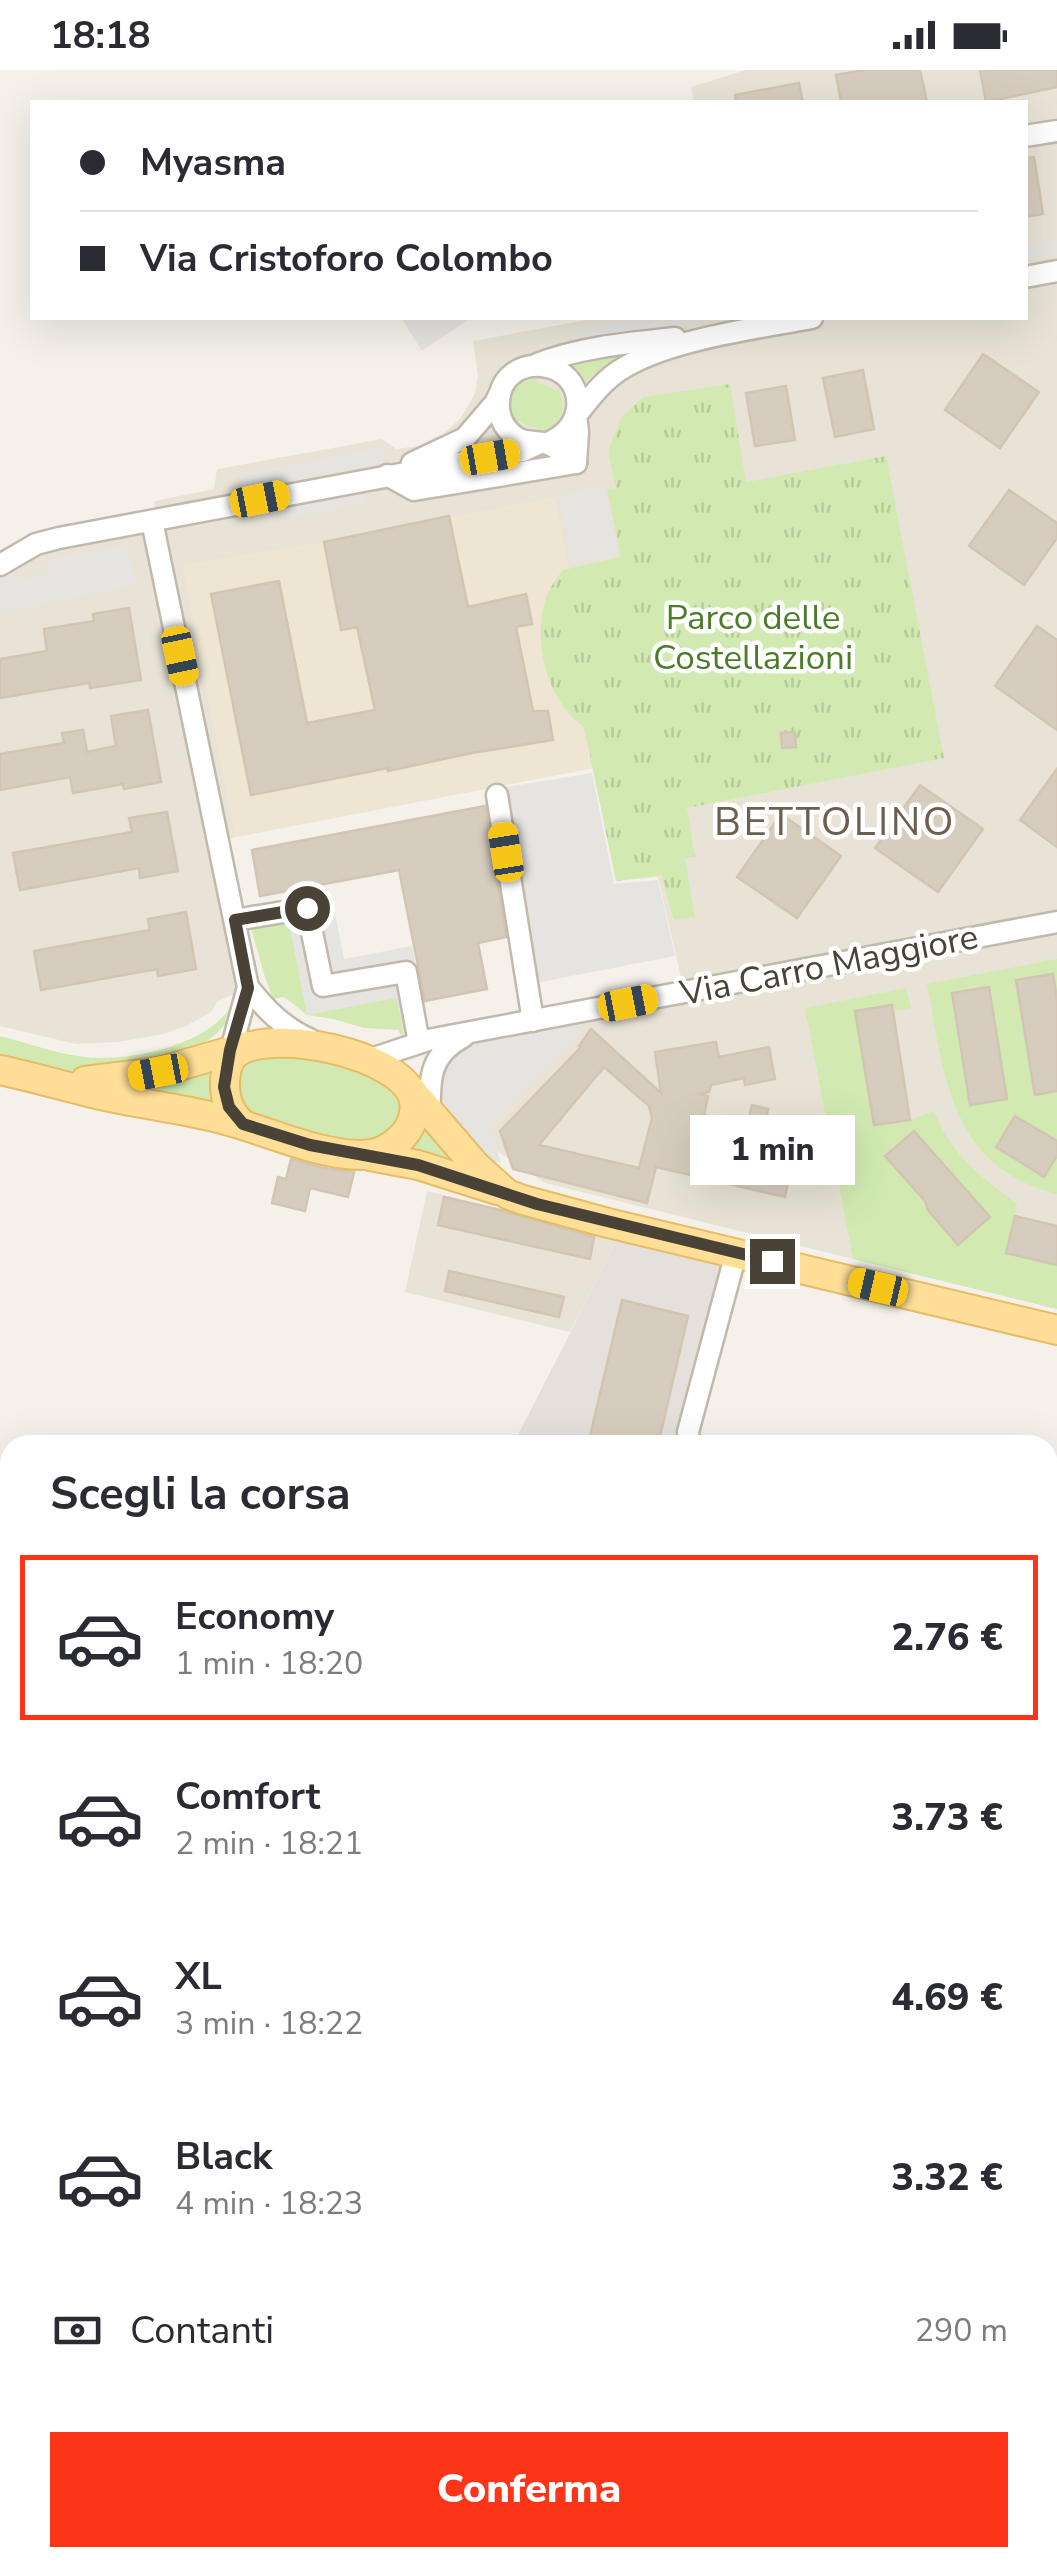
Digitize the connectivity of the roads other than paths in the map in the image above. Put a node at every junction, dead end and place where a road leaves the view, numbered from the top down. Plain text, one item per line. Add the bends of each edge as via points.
1 (1057, 131) edge
2 (1028, 136) edge
3 (1057, 271) edge
4 (1028, 276) edge
5 (788, 320) edge
6 (741, 324) edge
7 (535, 365) junction
8 (504, 385) junction
9 (576, 416) junction
10 (543, 443) junction
11 (576, 463) junction
12 (388, 475) junction
13 (152, 520) junction
14 (0, 565) edge
15 (496, 795) dead end
16 (235, 920) junction
17 (1057, 922) edge
18 (248, 988) junction
19 (533, 1021) junction
20 (470, 1033) junction
21 (420, 1043) junction
22 (323, 1046) junction
23 (237, 1054) junction
24 (368, 1060) junction
25 (0, 1070) edge
26 (58, 1082) junction
27 (420, 1097) junction
28 (251, 1128) junction
29 (363, 1155) junction
30 (403, 1161) junction
31 (508, 1194) junction
32 (736, 1253) junction
33 (1057, 1330) edge
34 (688, 1435) edge

1 - 2 street
3 - 4 street
5 - 6 street
6 - 7 street
6 - 9 street via 624,367
7 - 8 street
7 - 9 street via 569,380
8 - 10 street via 498,404 504,424 518,438
8 - 12 street via 464,438
9 - 10 street via 564,434
9 - 11 street
10 - 11 street
10 - 12 street
11 - 12 street via 414,490
12 - 13 street
13 - 14 street via 36,544
13 - 16 street
15 - 19 street
16 - 18 street
16 - 21 street via 307,908 323,986 406,972
17 - 19 street, Via Carro Maggiore
18 - 22 street via 267,1012
18 - 23 street
19 - 20 street, Via Carro Maggiore
20 - 21 street, Via Carro Maggiore
20 - 27 street via 445,1048
21 - 24 street, Via Carro Maggiore
22 - 23 main road via 286,1043
22 - 24 main road
23 - 26 main road via 137,1076
23 - 28 main road via 224,1087 229,1107
24 - 27 main road
25 - 26 main road
26 - 28 main road
27 - 29 main road via 394,1145
27 - 31 main road
28 - 29 main road
28 - 30 street via 281,1140 292,1153 362,1169
29 - 30 main road
30 - 31 main road
31 - 32 main road
32 - 33 main road
32 - 34 street

